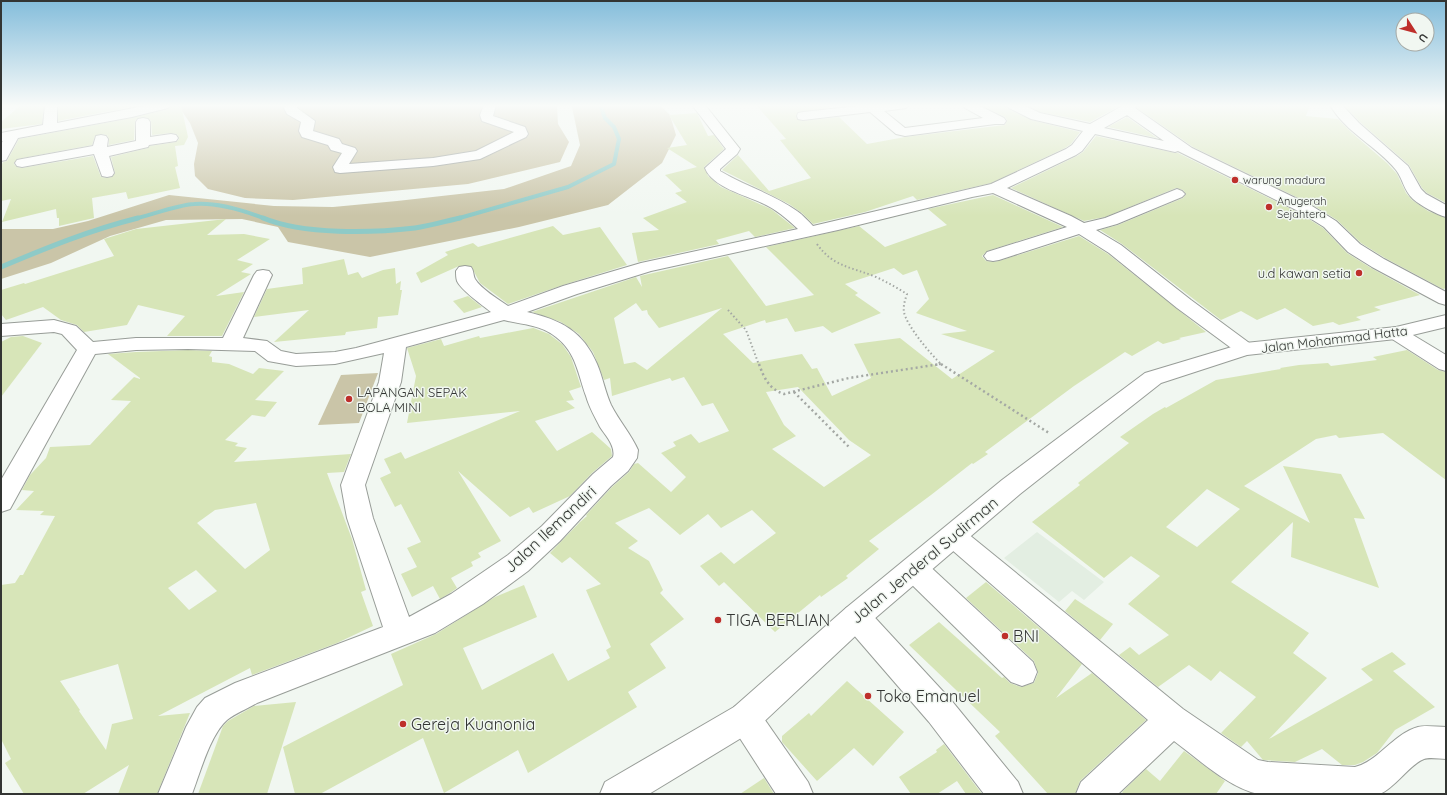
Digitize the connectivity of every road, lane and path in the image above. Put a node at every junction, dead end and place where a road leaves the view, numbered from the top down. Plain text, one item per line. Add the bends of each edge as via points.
1 (5, 142) edge
2 (102, 142) edge
3 (144, 142) edge
4 (334, 142) edge
5 (505, 142) edge
6 (728, 142) edge
7 (1082, 142) edge
8 (1149, 142) edge
9 (1175, 142) edge
10 (1373, 142) edge
11 (100, 151) junction
12 (1187, 151) junction
13 (1, 157) edge
14 (22, 163) dead end
15 (107, 173) dead end
16 (995, 188) junction
17 (1177, 194) dead end
18 (1446, 212) edge
19 (1082, 228) junction
20 (808, 230) junction
21 (993, 256) dead end
22 (465, 271) dead end
23 (263, 275) dead end
24 (1446, 300) edge
25 (728, 310) dead end
26 (505, 314) junction
27 (1446, 321) edge
28 (1, 330) edge
29 (1396, 333) junction
30 (230, 344) junction
31 (396, 344) junction
32 (88, 349) junction
33 (1244, 349) junction
34 (941, 364) junction
35 (1446, 364) edge
36 (794, 392) junction
37 (1066, 444) junction
38 (849, 447) dead end
39 (1, 502) edge
40 (953, 536) junction
41 (914, 569) junction
42 (856, 617) junction
43 (400, 633) junction
44 (1022, 672) dead end
45 (745, 718) junction
46 (1172, 720) junction
47 (1446, 743) edge
48 (175, 794) edge
49 (617, 794) edge
50 (796, 794) edge
51 (1006, 794) edge
52 (1093, 794) edge

1 - 13 street
2 - 11 street
3 - 11 street via 141,145
4 - 5 street via 336,147 350,151 340,169 473,157
6 - 20 street via 733,149 732,152 712,168 714,173 793,215
7 - 16 street via 1071,152
8 - 12 street
9 - 12 street
10 - 18 street via 1403,169 1414,191 1420,197
11 - 14 street
11 - 15 street
12 - 24 street via 1306,209 1330,224 1360,252
16 - 19 street
16 - 20 street
17 - 19 street via 1111,221
19 - 21 street
19 - 33 street via 1115,249
20 - 26 street via 646,267 570,290
20 - 34 path via 820,249 839,266 878,278 908,294 904,313 910,327
22 - 26 street via 466,280
23 - 30 street
25 - 36 path via 742,323 749,335 769,387 778,393
26 - 31 street
26 - 43 street, Jalan Ilemandiri via 549,324 576,343 588,367 596,396 626,448 626,455 622,463 518,562 446,612 425,624
27 - 29 street, Jalan Mohammad Hatta
28 - 32 street via 54,326 69,330
29 - 33 street, Jalan Mohammad Hatta
29 - 35 street
30 - 31 street via 260,345 279,357 313,360 357,354
30 - 32 street via 136,344
31 - 43 street via 390,382 353,485 360,518
32 - 39 street
33 - 37 street, Jalan Jenderal Sudirman via 1153,378
34 - 36 path via 849,378
34 - 37 path
36 - 38 path
37 - 40 street, Jalan Jenderal Sudirman
40 - 41 street, Jalan Jenderal Sudirman
40 - 46 street
41 - 42 street, Jalan Jenderal Sudirman
41 - 44 street
42 - 45 street, Jalan Jenderal Sudirman
42 - 51 street via 940,711
43 - 48 street, Jalan Ilemandiri via 223,704 212,712 205,724
45 - 49 street, Jalan Jenderal Sudirman
45 - 50 street
46 - 47 street via 1236,766 1253,776 1268,779 1355,784 1375,779 1419,743
46 - 52 street

